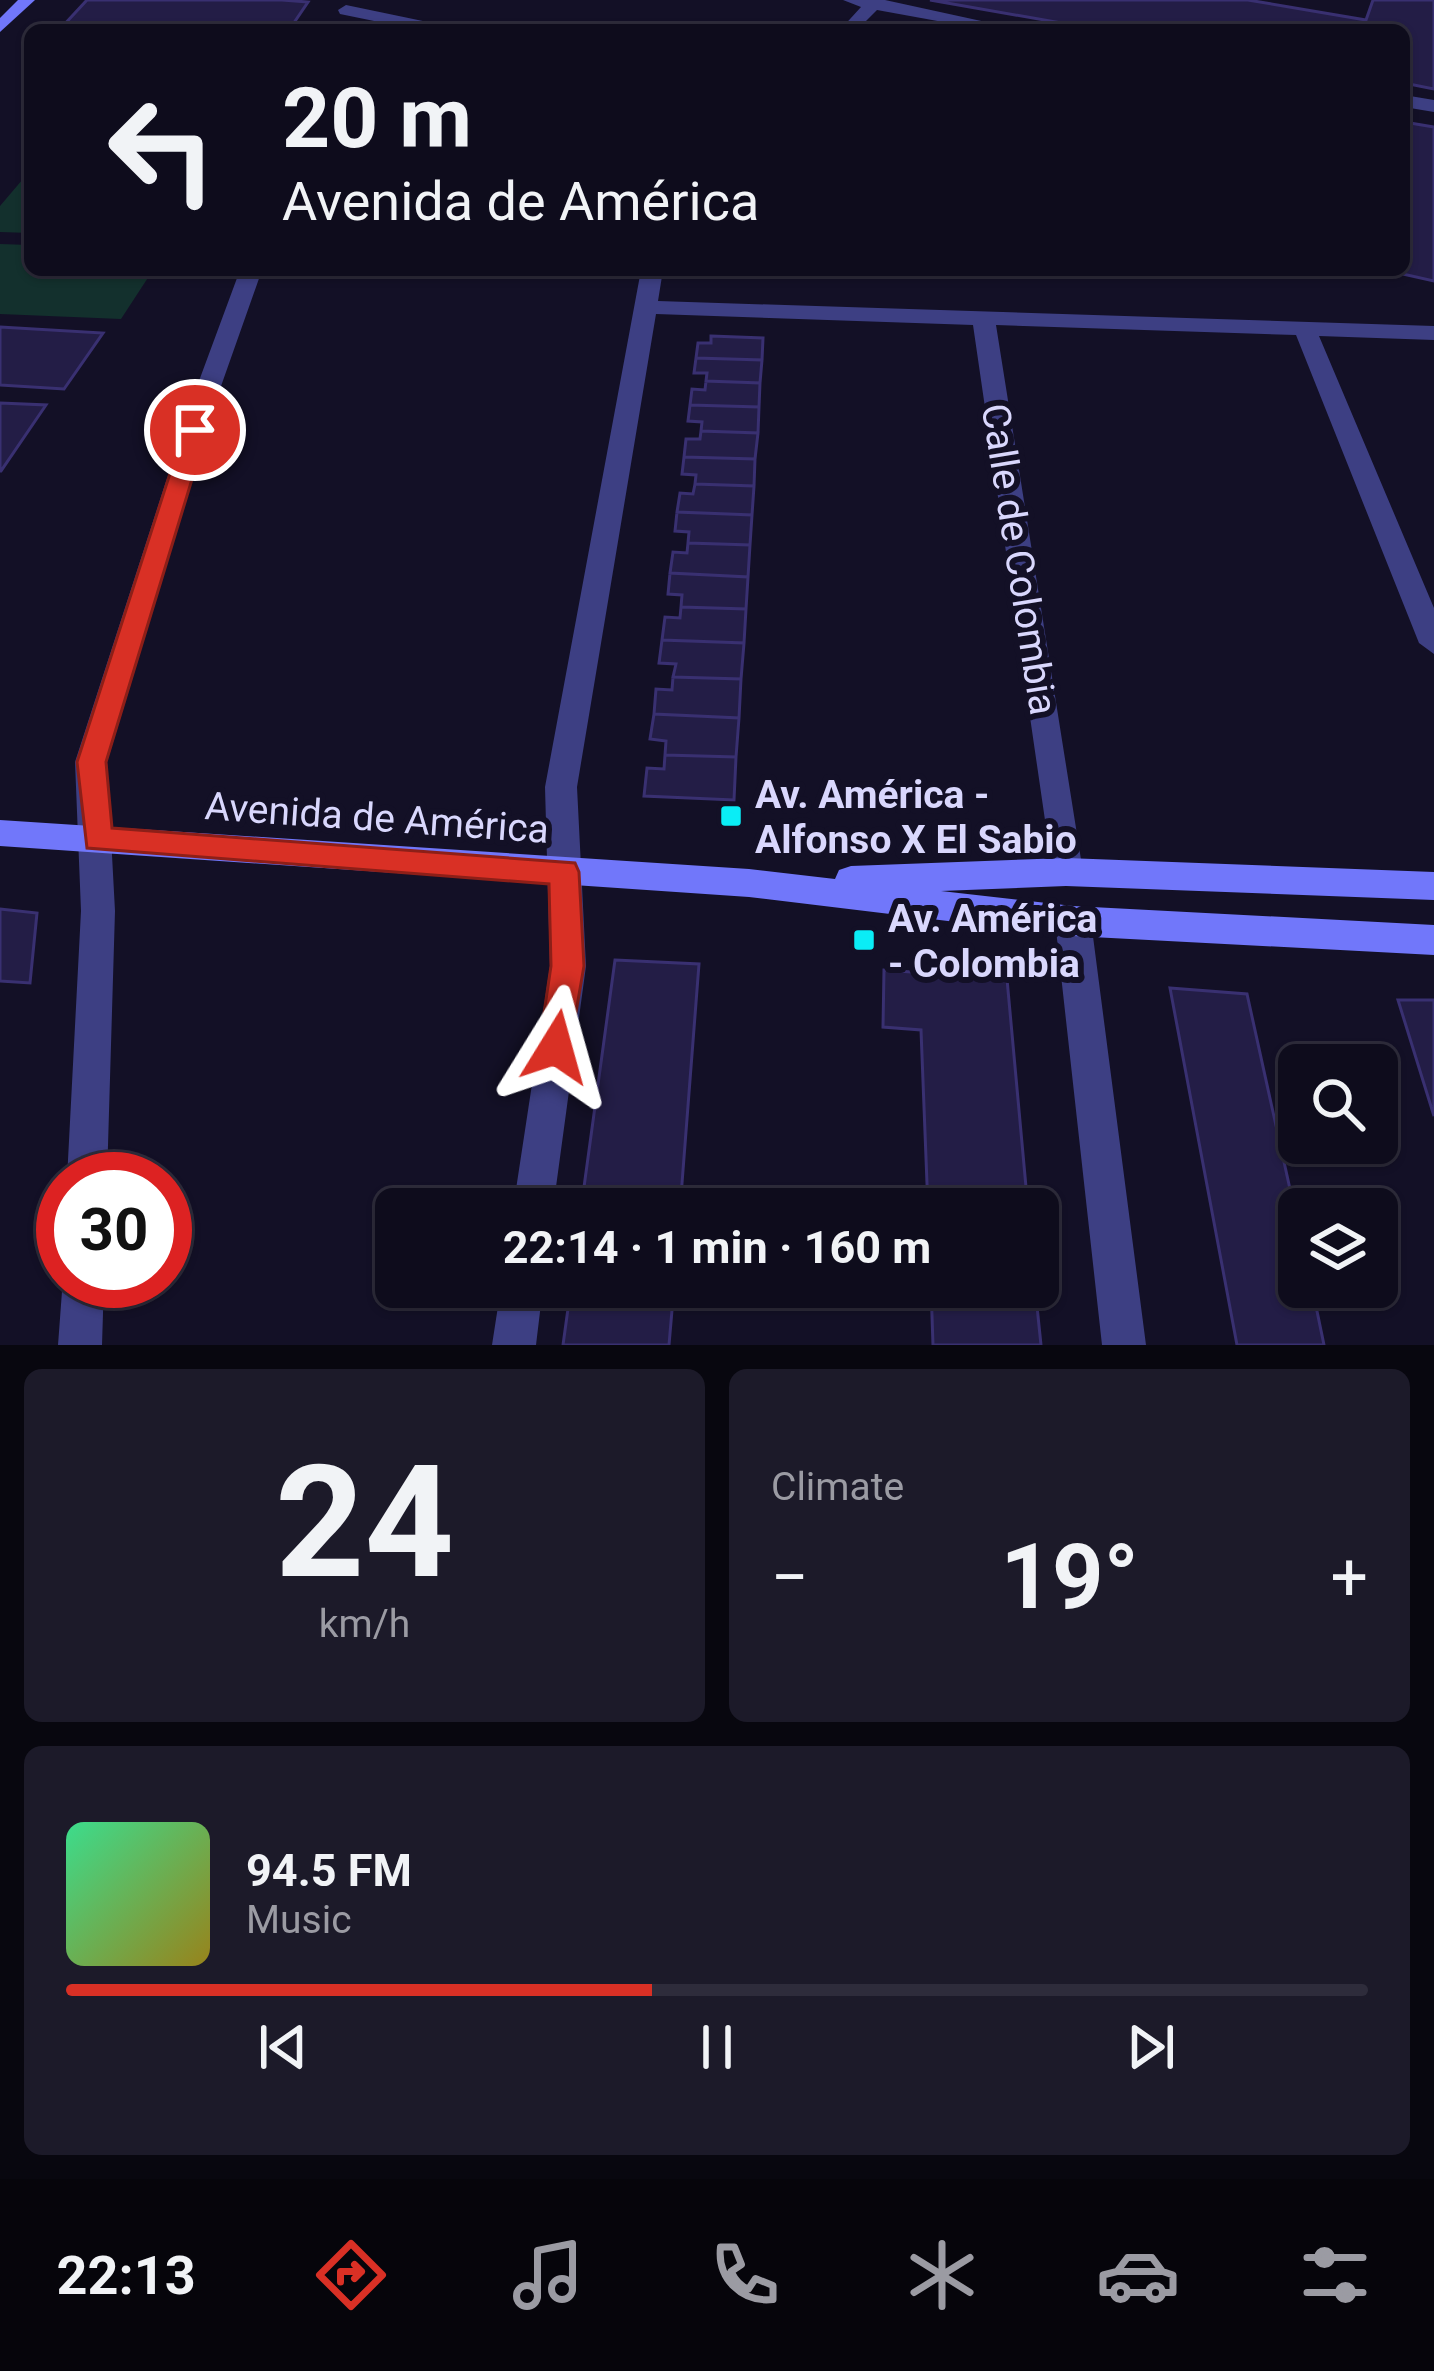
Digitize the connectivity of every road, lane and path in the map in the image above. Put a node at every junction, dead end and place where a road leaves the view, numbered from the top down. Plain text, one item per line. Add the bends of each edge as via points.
1 (27, 0) edge
2 (851, 0) edge
3 (875, 2) edge
4 (349, 5) edge
5 (420, 24) edge
6 (854, 24) edge
7 (986, 24) edge
8 (0, 27) edge
9 (249, 276) edge
10 (650, 276) edge
11 (642, 307) junction
12 (983, 318) junction
13 (1305, 330) junction
14 (1434, 333) edge
15 (1434, 643) edge
16 (0, 833) edge
17 (98, 839) junction
18 (564, 872) junction
19 (1066, 872) junction
20 (749, 883) junction
21 (1434, 886) edge
22 (1073, 920) junction
23 (1434, 940) edge
24 (88, 1152) edge
25 (536, 1188) edge
26 (81, 1308) edge
27 (519, 1308) edge
28 (80, 1345) edge
29 (514, 1345) edge
30 (1124, 1345) edge

1 - 8 main road
2 - 3 street
3 - 6 street
3 - 7 street
4 - 5 street
9 - 17 street via 91,762
10 - 11 street
11 - 12 street
11 - 18 street via 561,787
12 - 13 street
12 - 19 street, Calle de Colombia
13 - 14 street
13 - 15 street
16 - 17 main road, Avenida de América
17 - 18 main road, Avenida de América
17 - 24 street
18 - 20 main road, Avenida de América
18 - 25 street via 568,966
19 - 20 main road, Avenida de América
19 - 21 main road, Avenida de América
20 - 22 main road, Avenida de América
22 - 23 main road, Avenida de América
22 - 30 street
26 - 28 street
27 - 29 street

